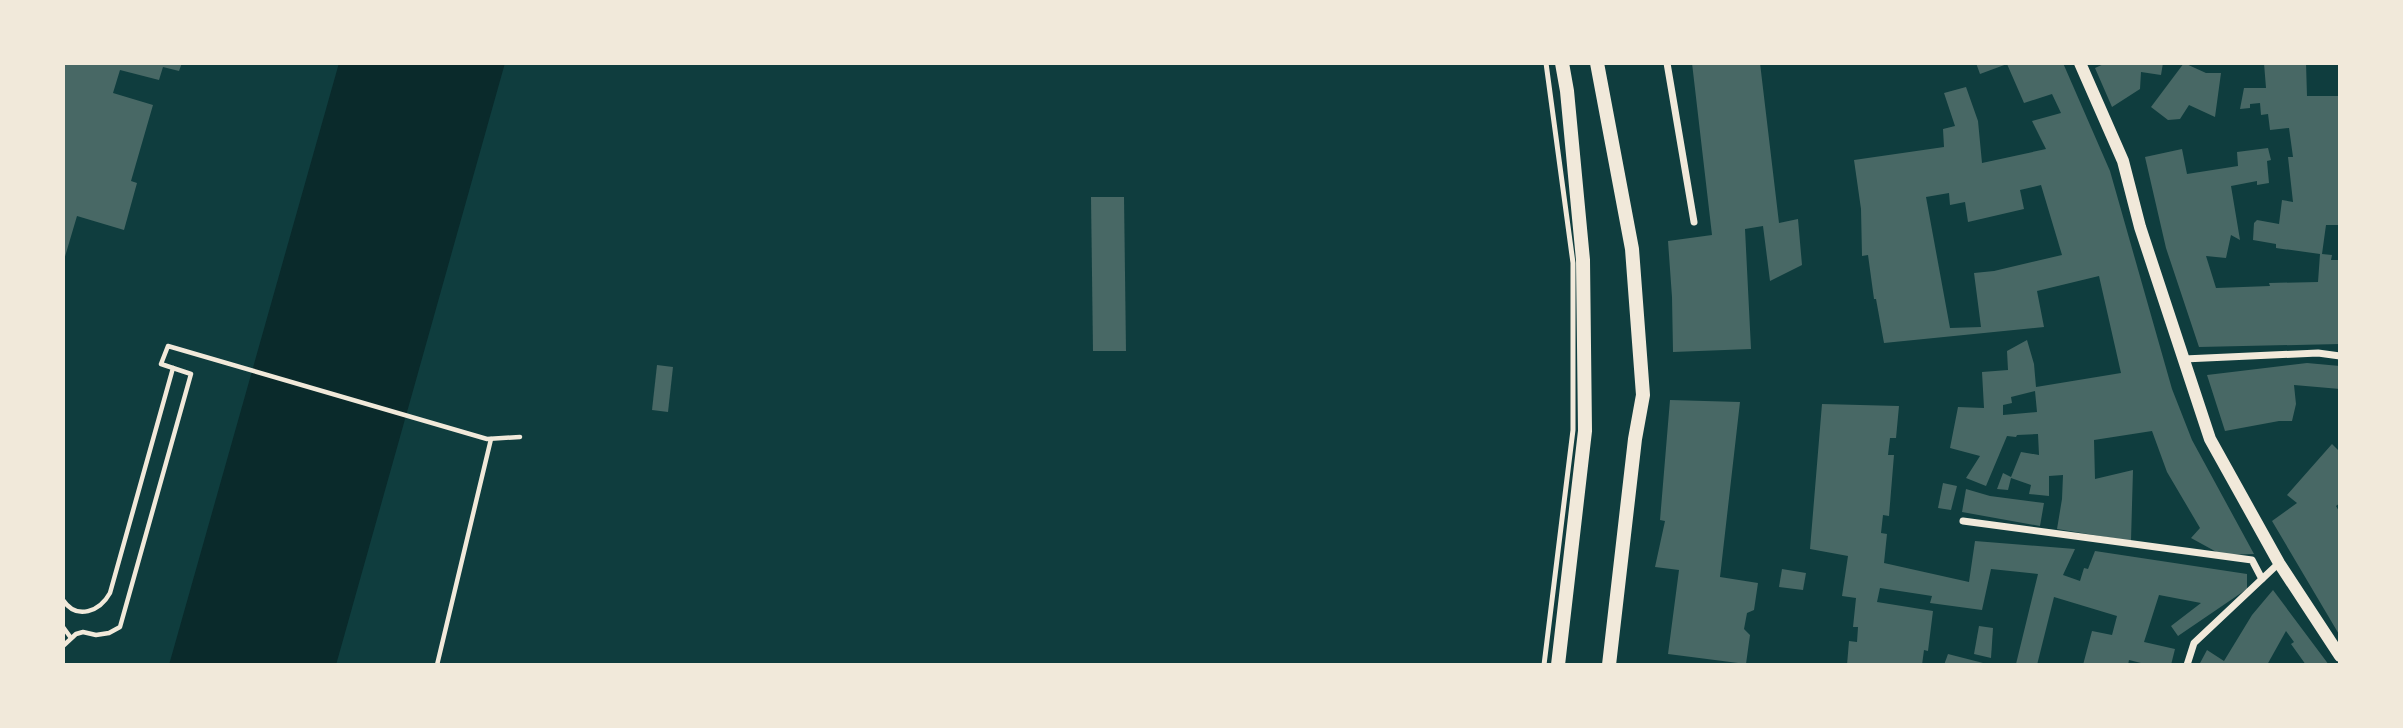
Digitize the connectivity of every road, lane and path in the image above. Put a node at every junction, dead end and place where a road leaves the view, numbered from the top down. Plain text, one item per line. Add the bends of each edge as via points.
1 (1546, 63) edge
2 (1562, 63) edge
3 (1597, 63) edge
4 (1667, 63) edge
5 (2080, 63) edge
6 (1694, 222) dead end
7 (2340, 356) edge
8 (2182, 359) junction
9 (173, 368) junction
10 (520, 437) dead end
11 (491, 439) junction
12 (1963, 521) dead end
13 (2279, 563) junction
14 (2262, 579) junction
15 (63, 600) edge
16 (63, 627) edge
17 (71, 638) junction
18 (63, 646) edge
19 (2340, 656) edge
20 (437, 665) edge
21 (1544, 665) edge
22 (1558, 665) edge
23 (1609, 665) edge
24 (2187, 665) edge

1 - 21 lane via 1573,263 1573,430
2 - 22 main road via 1583,260 1584,430
3 - 23 main road via 1632,249 1643,395
4 - 6 street
5 - 8 street via 2123,161
7 - 8 street
8 - 13 street via 2210,439
9 - 11 path via 161,364 168,346
9 - 15 path via 110,593 97,609 87,611 76,610
9 - 17 path via 191,374 120,627
10 - 11 path
11 - 20 path
12 - 14 street via 2252,560
13 - 14 street
13 - 19 street
14 - 24 street via 2194,643
16 - 17 path
17 - 18 path

